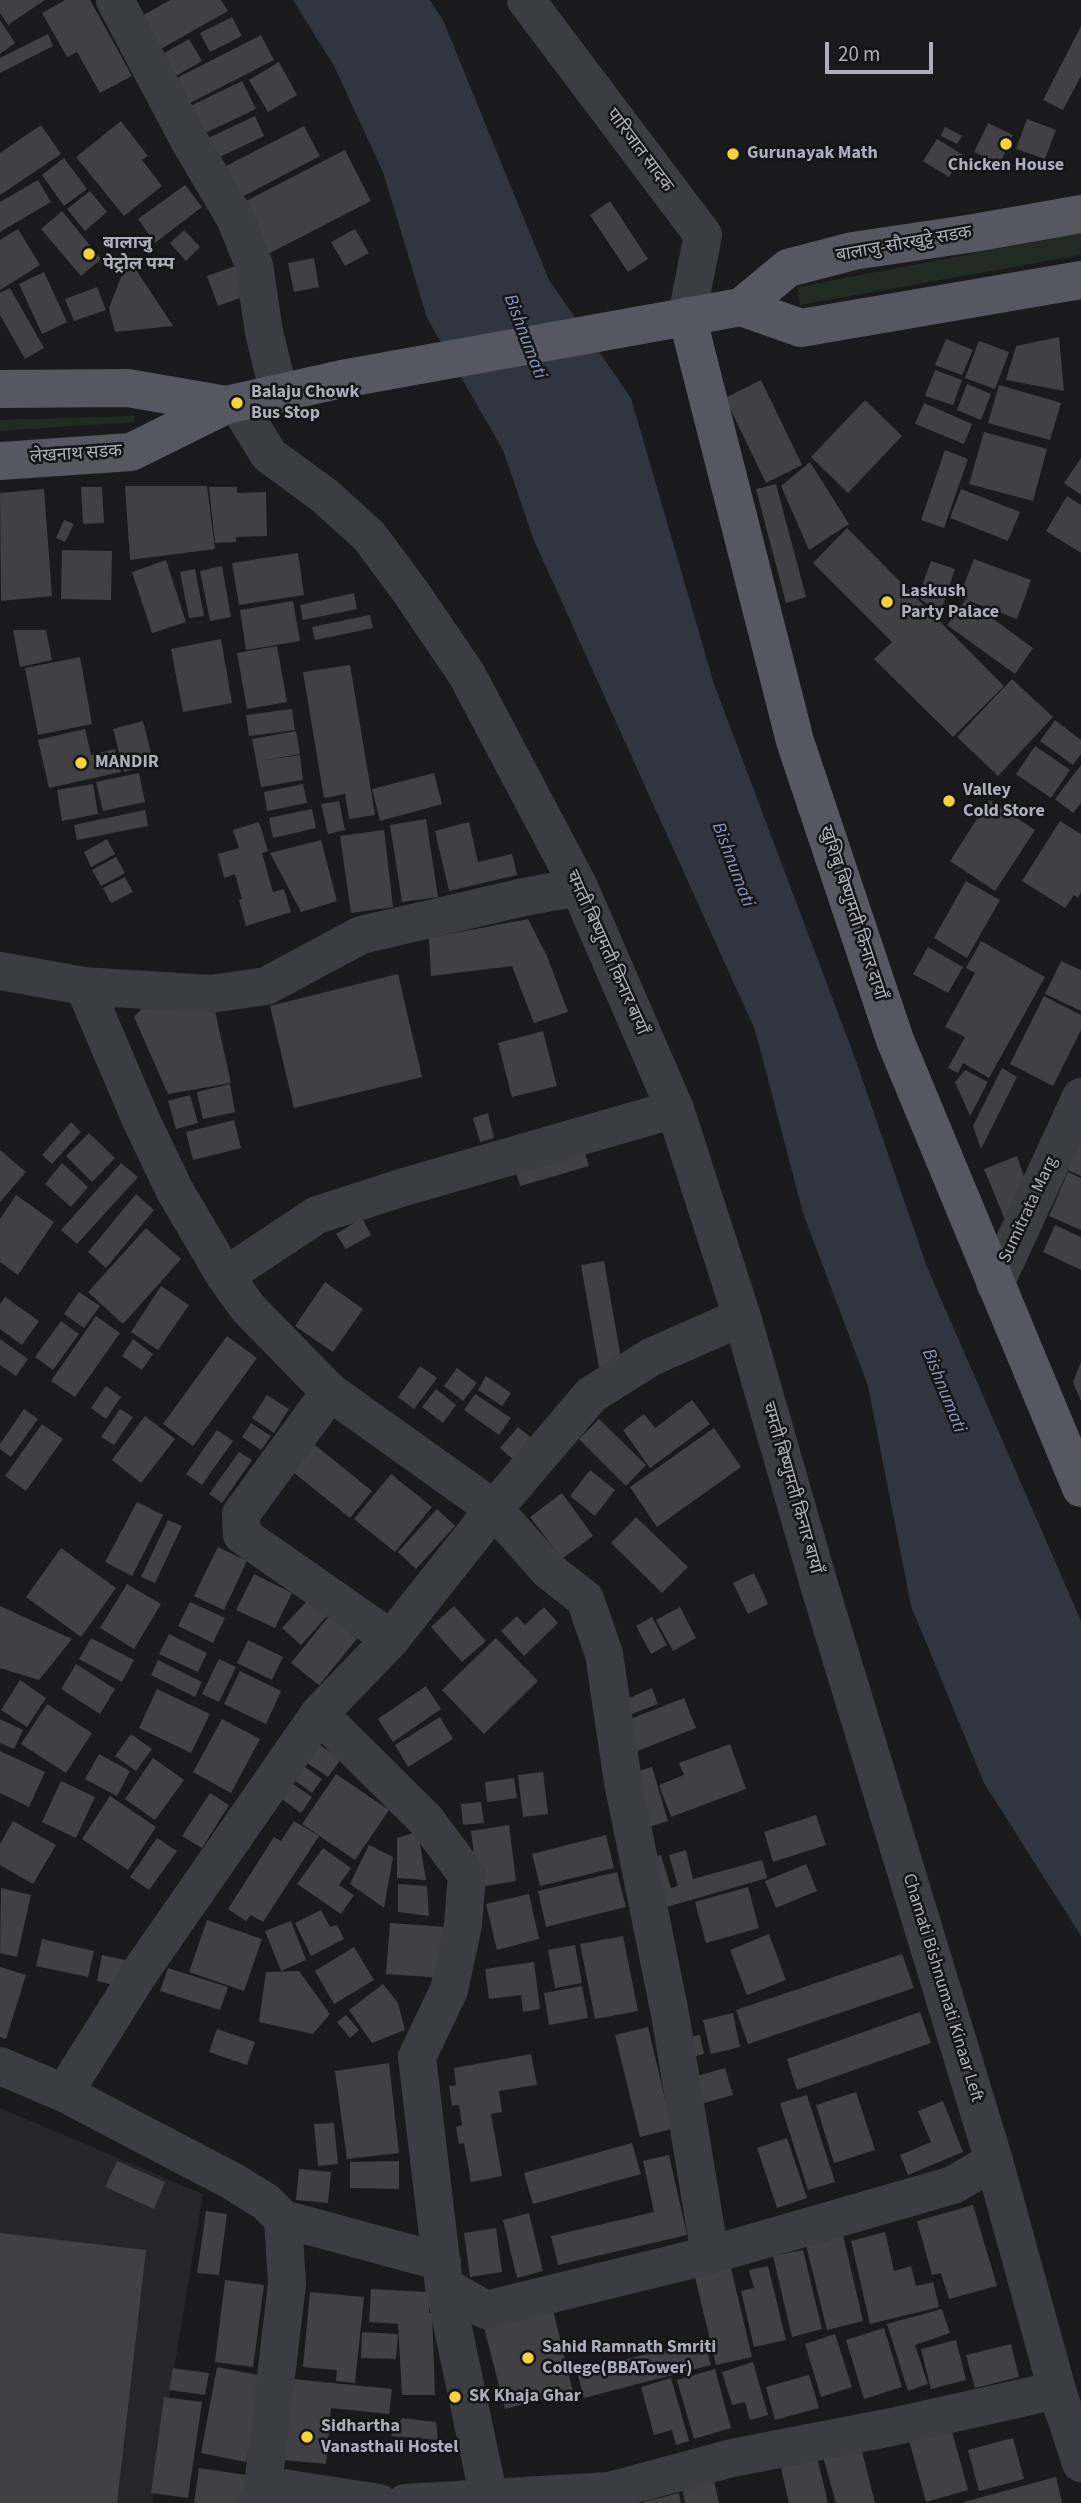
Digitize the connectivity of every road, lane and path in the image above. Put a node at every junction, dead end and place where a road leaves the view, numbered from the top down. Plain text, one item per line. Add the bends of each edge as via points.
1 (115, 0) edge
2 (526, 0) edge
3 (1081, 214) edge
4 (1081, 280) edge
5 (741, 307) junction
6 (687, 316) junction
7 (0, 389) edge
8 (279, 394) junction
9 (232, 404) junction
10 (0, 461) edge
11 (579, 887) junction
12 (0, 971) edge
13 (84, 986) junction
14 (1081, 1097) edge
15 (675, 1109) junction
16 (225, 1276) junction
17 (995, 1284) junction
18 (742, 1317) junction
19 (330, 1392) junction
20 (1081, 1488) edge
21 (494, 1509) junction
22 (820, 1588) joint
23 (391, 1639) junction
24 (319, 1714) junction
25 (0, 2066) edge
26 (64, 2093) junction
27 (994, 2161) junction
28 (283, 2219) junction
29 (710, 2255) junction
30 (443, 2274) junction
31 (1058, 2390) junction
32 (1081, 2463) edge
33 (260, 2494) edge
34 (489, 2500) edge
35 (379, 2503) edge
36 (405, 2503) edge

1 - 8 street via 235,218 254,265
2 - 6 street, पारिजात सादक via 703,235
3 - 5 main road, बालाजु-सौरखुट्टे सडक via 853,251 788,268
4 - 5 main road via 802,328
5 - 6 main road
6 - 8 main road, लेखनाथ सडक
6 - 17 main road, खुशिबु बिष्णुमती किनार दायाँ via 795,741 895,1040
7 - 9 main road, लेखनाथ सडक via 128,388
8 - 9 main road, लेखनाथ सडक
9 - 10 main road, लेखनाथ सडक via 131,452
9 - 11 street, चमती बिष्णुमती किनार बायाँ via 269,455 369,536 410,591 467,675
11 - 13 street via 361,935 266,986 211,994
11 - 15 street, चमती बिष्णुमती किनार बायाँ
12 - 13 street
13 - 16 street via 175,1191
14 - 17 street, Sumitrata Marg
15 - 16 street via 317,1215
15 - 18 street, चमती बिष्णुमती किनार बायाँ
16 - 19 street via 248,1308
17 - 20 main road, खुशिबु बिष्णुमती किनार दायाँ
18 - 21 street via 651,1357 591,1395
18 - 22 street, चमती बिष्णुमती किनार बायाँ
19 - 21 street
19 - 23 street via 241,1514 242,1535
21 - 23 street
21 - 29 street via 548,1570 585,1599 604,1654 623,1782 670,2014
22 - 27 street, Chamati Bishnumati Kinaar Left
23 - 24 street
24 - 26 street via 140,1972
24 - 30 street via 426,1820 467,1875 463,1925 449,1990 417,2057
25 - 26 street
26 - 28 street via 232,2181
27 - 29 street via 953,2185
27 - 31 street, Chamati Bishnumati Kinaar Left
28 - 30 street
28 - 33 street via 287,2284
29 - 30 street via 486,2310
30 - 34 street
31 - 32 street
31 - 34 street via 732,2458 609,2491
33 - 35 street
34 - 36 street

